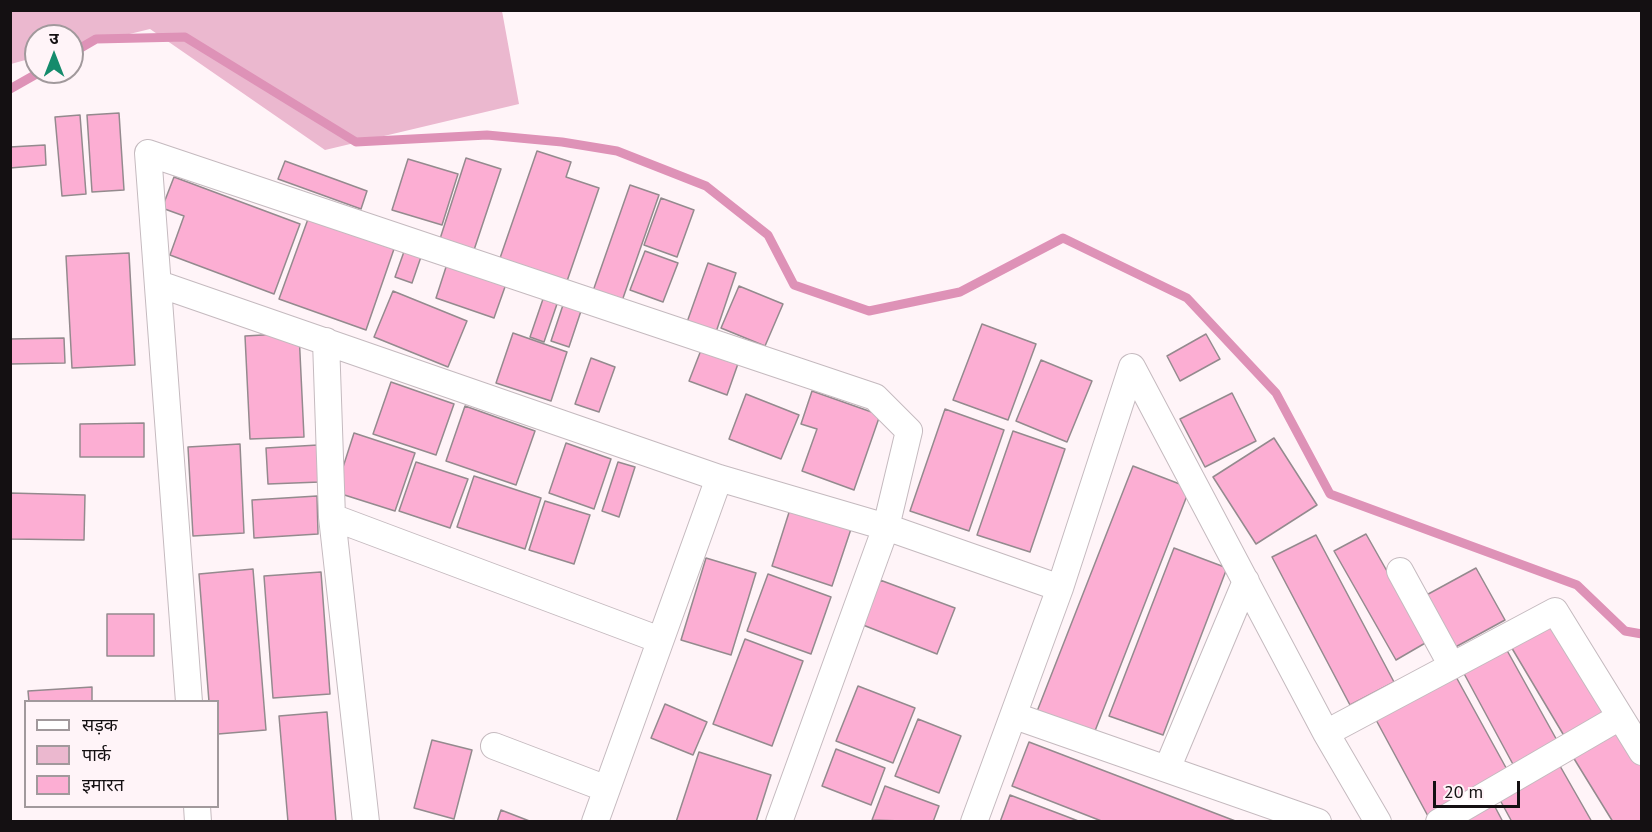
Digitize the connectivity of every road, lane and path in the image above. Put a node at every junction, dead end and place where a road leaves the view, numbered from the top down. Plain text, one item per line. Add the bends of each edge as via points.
1 (159, 284) junction
2 (326, 341) junction
3 (719, 478) junction
4 (332, 517) junction
5 (886, 526) junction
6 (1400, 571) dead end
7 (1246, 581) junction
8 (1060, 588) junction
9 (660, 640) junction
10 (1452, 666) junction
11 (189, 700) edge
12 (1015, 716) junction
13 (1618, 718) junction
14 (1326, 733) junction
15 (494, 746) dead end
16 (1641, 752) edge
17 (1167, 769) junction
18 (607, 789) junction
19 (366, 822) edge
20 (595, 822) edge
21 (779, 822) edge
22 (974, 822) edge
23 (1318, 822) edge
24 (1378, 822) edge
25 (1439, 822) edge

1 - 2 street
1 - 5 street via 148,153 874,397 909,431
1 - 11 street
2 - 3 street
2 - 4 street
3 - 5 street
3 - 9 street
4 - 9 street
4 - 19 street
5 - 8 street
5 - 21 street
6 - 10 street
7 - 8 street via 1132,367
7 - 14 street
7 - 17 street
8 - 12 street
9 - 18 street
10 - 13 street via 1555,611
10 - 14 street
12 - 17 street
12 - 22 street
13 - 16 street
13 - 25 street
14 - 24 street
15 - 18 street
17 - 23 street
18 - 20 street

